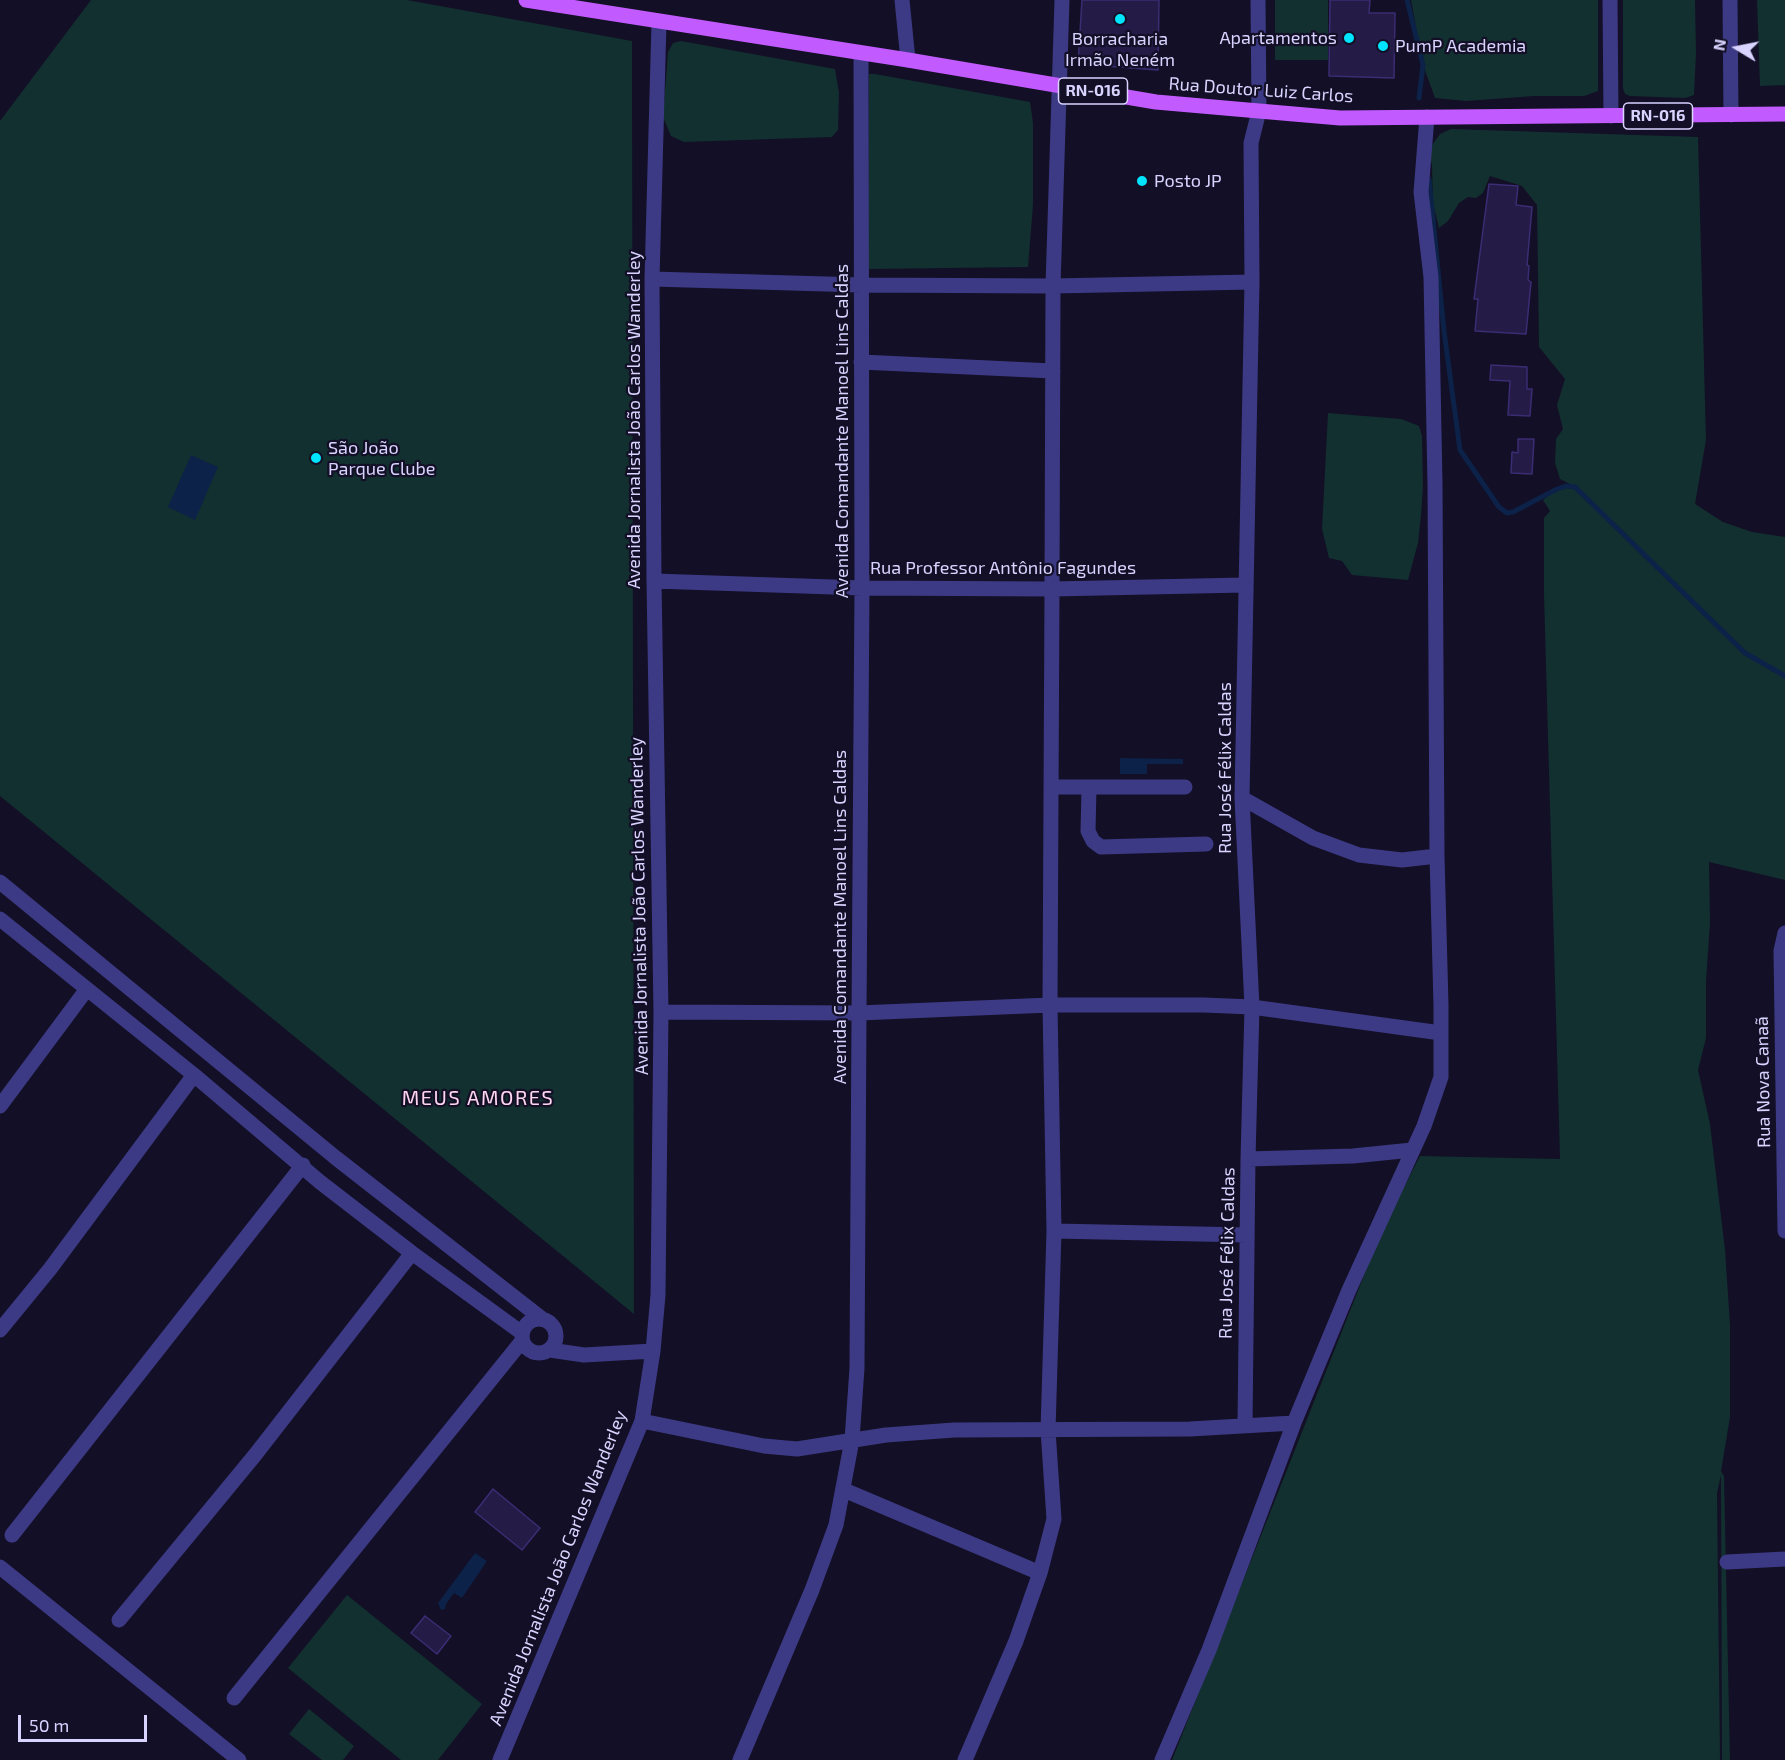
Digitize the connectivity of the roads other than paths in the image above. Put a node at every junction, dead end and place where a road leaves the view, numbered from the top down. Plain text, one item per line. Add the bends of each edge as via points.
1 (526, 0) edge
2 (902, 0) edge
3 (1062, 0) edge
4 (1258, 0) edge
5 (1610, 0) edge
6 (1730, 0) edge
7 (659, 22) junction
8 (861, 53) junction
9 (908, 60) junction
10 (1060, 85) junction
11 (1258, 111) junction
12 (1785, 114) edge
13 (1731, 115) junction
14 (1611, 116) junction
15 (1426, 117) junction
16 (652, 279) junction
17 (1252, 282) junction
18 (861, 285) junction
19 (1053, 286) junction
20 (861, 362) junction
21 (1053, 371) junction
22 (654, 581) junction
23 (1245, 585) junction
24 (862, 588) junction
25 (1052, 589) junction
26 (1051, 787) junction
27 (1185, 787) dead end
28 (1089, 788) junction
29 (1242, 798) junction
30 (1206, 844) dead end
31 (1437, 856) junction
32 (0, 882) edge
33 (0, 919) edge
34 (1785, 933) edge
35 (91, 956) junction
36 (73, 977) junction
37 (117, 978) junction
38 (87, 989) junction
39 (100, 1001) junction
40 (1050, 1005) junction
41 (1252, 1007) junction
42 (661, 1012) junction
43 (859, 1013) junction
44 (1441, 1033) junction
45 (194, 1075) junction
46 (0, 1106) edge
47 (305, 1131) junction
48 (1412, 1150) junction
49 (285, 1151) junction
50 (336, 1158) junction
51 (1248, 1159) junction
52 (303, 1166) junction
53 (320, 1182) junction
54 (1054, 1231) junction
55 (1785, 1231) edge
56 (1247, 1235) junction
57 (412, 1253) junction
58 (541, 1318) junction
59 (0, 1330) edge
60 (522, 1337) junction
61 (550, 1350) junction
62 (653, 1351) junction
63 (642, 1421) junction
64 (1294, 1423) junction
65 (1245, 1425) junction
66 (1048, 1430) junction
67 (852, 1440) junction
68 (844, 1490) junction
69 (12, 1535) dead end
70 (1785, 1559) edge
71 (1727, 1562) dead end
72 (0, 1567) edge
73 (1040, 1573) junction
74 (119, 1620) dead end
75 (234, 1698) dead end
76 (239, 1760) edge
77 (500, 1760) edge
78 (740, 1760) edge
79 (965, 1760) edge
80 (1162, 1760) edge

1 - 7 main road, Rua Doutor Luiz Carlos / RN-016
2 - 9 street
3 - 10 street
4 - 11 street, Rua José Félix Caldas
5 - 14 street
6 - 13 street
7 - 8 main road, Rua Doutor Luiz Carlos / RN-016
7 - 16 street, Avenida Jornalista João Carlos Wanderley
8 - 9 main road, Rua Doutor Luiz Carlos / RN-016
8 - 18 street, Avenida Comandante Manoel Lins Caldas
9 - 10 main road, Rua Doutor Luiz Carlos / RN-016
10 - 11 main road, Rua Doutor Luiz Carlos / RN-016 via 1156,102
10 - 19 street
11 - 15 main road, Rua Doutor Luiz Carlos / RN-016 via 1340,118
11 - 17 street, Rua José Félix Caldas via 1251,143
12 - 13 main road, Rua Doutor Luiz Carlos / RN-016
13 - 14 main road, Rua Doutor Luiz Carlos / RN-016
14 - 15 main road, Rua Doutor Luiz Carlos / RN-016
15 - 31 street via 1421,192 1431,277
16 - 18 street
16 - 22 street, Avenida Jornalista João Carlos Wanderley
17 - 19 street
17 - 23 street, Rua José Félix Caldas
18 - 19 street
18 - 20 street, Avenida Comandante Manoel Lins Caldas
19 - 21 street
20 - 21 street
20 - 24 street, Avenida Comandante Manoel Lins Caldas
21 - 25 street
22 - 24 street, Rua Professor Antônio Fagundes
22 - 42 street, Avenida Jornalista João Carlos Wanderley
23 - 25 street, Rua Professor Antônio Fagundes
23 - 29 street, Rua José Félix Caldas
24 - 25 street, Rua Professor Antônio Fagundes
24 - 43 street, Avenida Comandante Manoel Lins Caldas
25 - 26 street
26 - 28 street
26 - 40 street
27 - 28 street
28 - 30 street via 1088,831 1101,847
29 - 31 street via 1313,838 1359,855 1402,860
29 - 41 street, Rua José Félix Caldas
31 - 44 street
32 - 35 street
33 - 36 street
34 - 55 street, Rua Nova Canaã via 1781,951
35 - 36 street
35 - 37 street
36 - 38 street
37 - 39 street
37 - 47 street
38 - 39 street
38 - 46 street
39 - 45 street
40 - 41 street
40 - 43 street
40 - 54 street
41 - 44 street
41 - 51 street, Rua José Félix Caldas
42 - 43 street
42 - 62 street, Avenida Jornalista João Carlos Wanderley via 658,1295
43 - 67 street, Avenida Comandante Manoel Lins Caldas via 857,1368
44 - 48 street via 1441,1077 1432,1108
45 - 49 street
45 - 59 street
47 - 49 street
47 - 50 street
48 - 51 street
48 - 64 street
49 - 52 street
50 - 53 street
50 - 58 street
51 - 56 street, Rua José Félix Caldas
52 - 53 street
52 - 69 street
53 - 57 street
54 - 56 street
54 - 66 street
56 - 65 street, Rua José Félix Caldas
57 - 60 street
57 - 74 street via 255,1455
58 - 60 street via 528,1322
58 - 61 street via 548,1320 556,1331 555,1345
60 - 61 street via 525,1347 537,1353
60 - 75 street
61 - 62 street via 584,1355
62 - 63 street, Avenida Jornalista João Carlos Wanderley
63 - 67 street via 797,1449
63 - 77 street, Avenida Jornalista João Carlos Wanderley
64 - 65 street
64 - 80 street via 1209,1650
65 - 66 street
66 - 67 street via 933,1431
66 - 73 street via 1054,1519
67 - 68 street, Avenida Comandante Manoel Lins Caldas
68 - 73 street
68 - 78 street, Avenida Comandante Manoel Lins Caldas via 836,1525 812,1590
70 - 71 street
72 - 76 street
73 - 79 street via 1016,1641

